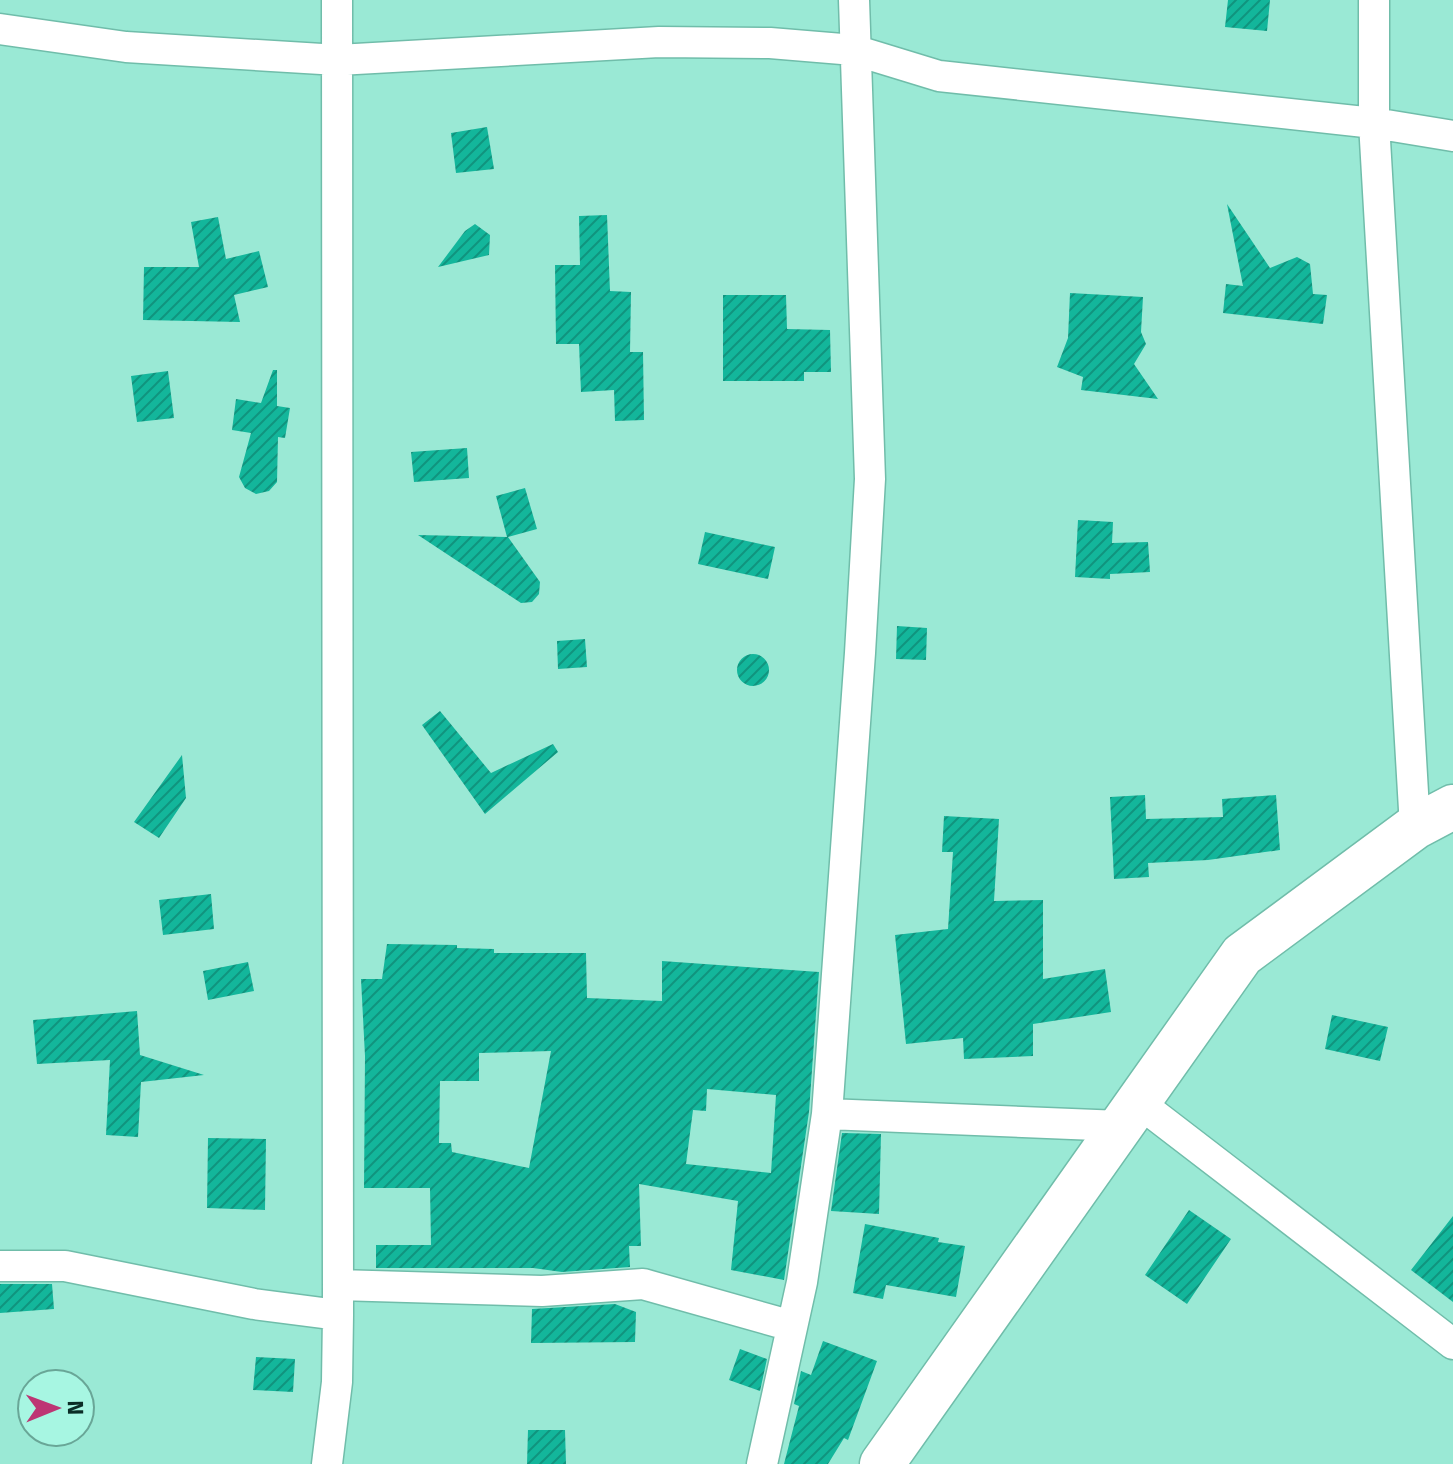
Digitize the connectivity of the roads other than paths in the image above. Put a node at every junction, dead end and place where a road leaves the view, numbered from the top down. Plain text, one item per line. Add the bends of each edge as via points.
1 (337, 0) edge
2 (854, 0) edge
3 (1374, 0) edge
4 (0, 29) edge
5 (854, 50) junction
6 (338, 60) junction
7 (1374, 123) junction
8 (1453, 136) edge
9 (1453, 807) edge
10 (1415, 827) junction
11 (827, 1114) junction
12 (1129, 1114) junction
13 (0, 1266) edge
14 (338, 1285) junction
15 (338, 1315) junction
16 (792, 1326) junction
17 (1453, 1344) edge
18 (327, 1464) edge
19 (762, 1464) edge
20 (882, 1464) edge

1 - 6 street
2 - 5 street
3 - 7 street
4 - 6 street via 126,47
5 - 6 street via 659,42
5 - 7 street via 939,76
5 - 11 street via 870,479
6 - 14 street
7 - 8 street
7 - 10 street
9 - 10 main road
10 - 12 main road via 1242,955
11 - 12 street
11 - 16 street
12 - 17 street
12 - 20 main road
13 - 15 street via 65,1266 254,1304
14 - 15 street
14 - 16 street via 542,1291 643,1284
15 - 18 street
16 - 19 street

